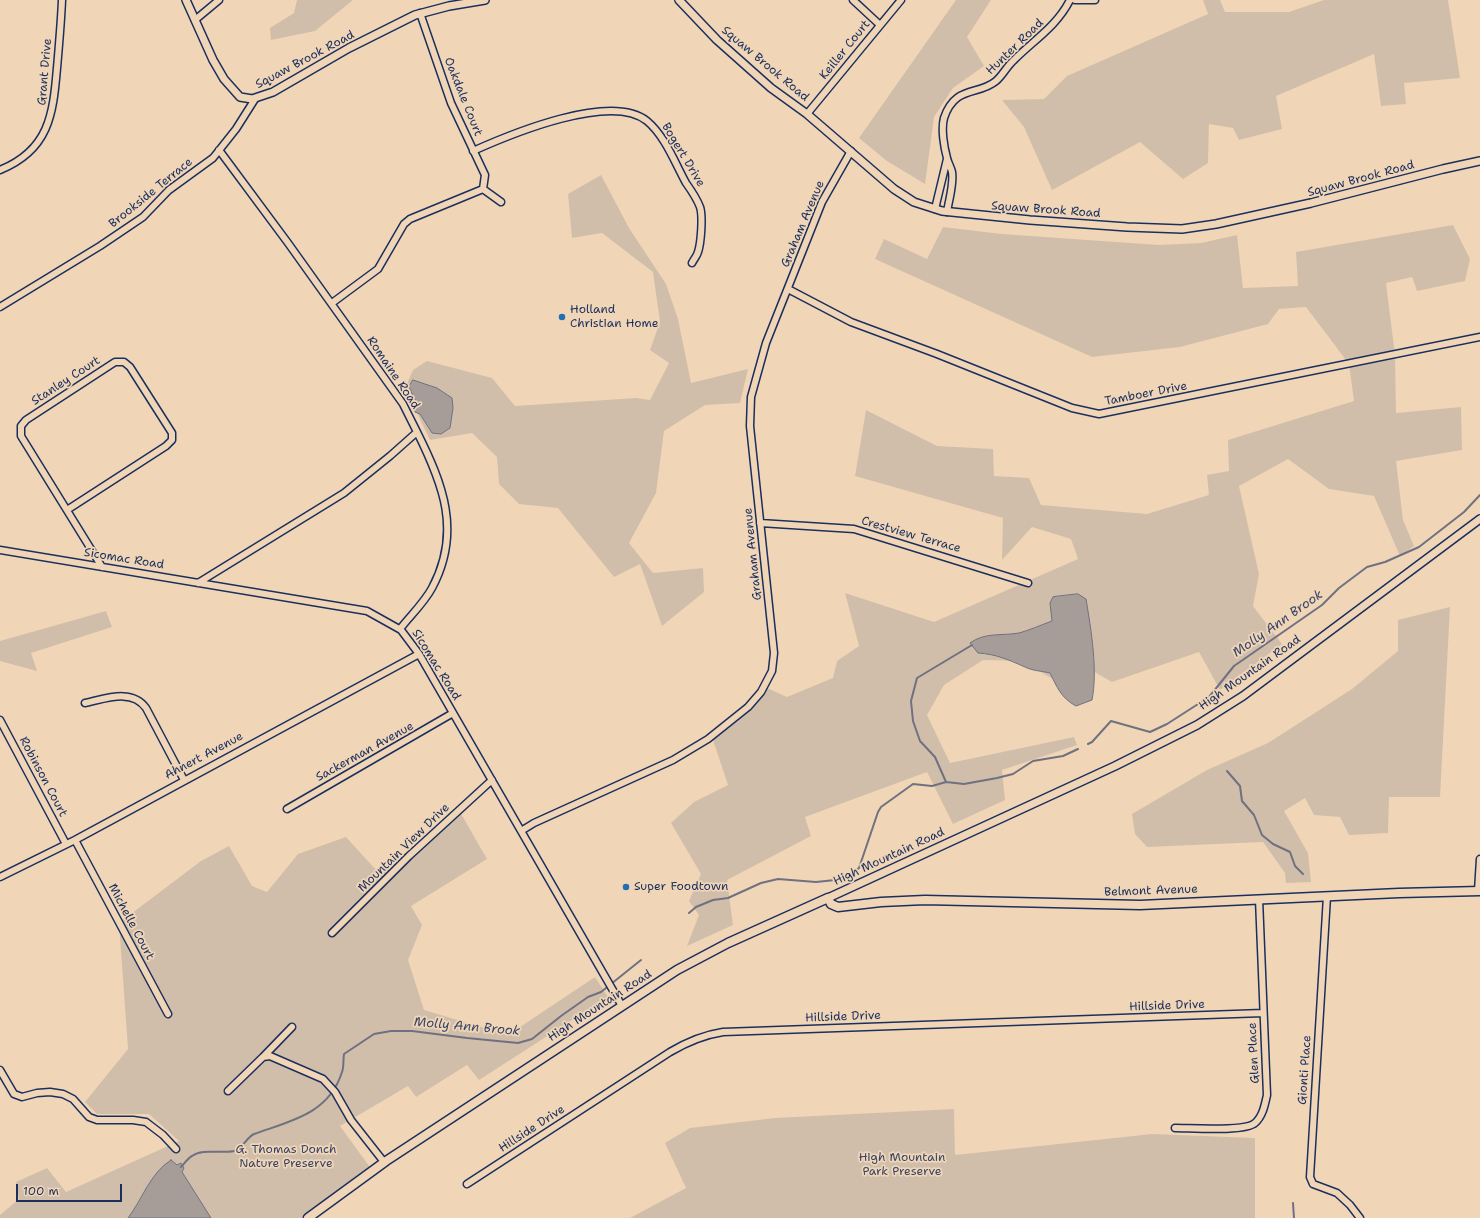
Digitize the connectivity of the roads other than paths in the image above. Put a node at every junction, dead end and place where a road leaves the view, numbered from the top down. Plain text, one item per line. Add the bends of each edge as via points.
1 (62, 0) edge
2 (186, 0) edge
3 (219, 0) edge
4 (485, 0) edge
5 (679, 0) edge
6 (853, 0) edge
7 (901, 0) edge
8 (1070, 0) edge
9 (1075, 0) edge
10 (1096, 0) edge
11 (420, 13) junction
12 (195, 20) junction
13 (880, 25) junction
14 (255, 99) junction
15 (807, 114) junction
16 (219, 150) junction
17 (473, 151) junction
18 (851, 151) junction
19 (947, 159) junction
20 (1480, 161) edge
21 (0, 170) edge
22 (483, 189) junction
23 (501, 202) dead end
24 (934, 209) junction
25 (947, 212) junction
26 (692, 263) dead end
27 (788, 289) junction
28 (332, 303) junction
29 (0, 307) edge
30 (1480, 337) edge
31 (417, 432) junction
32 (67, 510) junction
33 (1480, 519) edge
34 (760, 523) junction
35 (0, 550) edge
36 (102, 567) junction
37 (198, 583) junction
38 (1028, 583) dead end
39 (400, 629) junction
40 (419, 654) junction
41 (85, 703) dead end
42 (453, 713) junction
43 (0, 720) edge
44 (184, 780) junction
45 (492, 780) junction
46 (287, 809) dead end
47 (521, 831) junction
48 (75, 840) junction
49 (66, 844) junction
50 (1480, 859) edge
51 (0, 877) edge
52 (1479, 891) edge
53 (1327, 896) junction
54 (828, 898) junction
55 (1259, 899) junction
56 (332, 934) dead end
57 (622, 1006) junction
58 (1263, 1013) junction
59 (168, 1014) dead end
60 (292, 1027) dead end
61 (263, 1056) junction
62 (0, 1070) edge
63 (228, 1091) dead end
64 (1175, 1128) dead end
65 (176, 1149) dead end
66 (384, 1162) junction
67 (467, 1184) dead end
68 (308, 1218) edge
69 (1360, 1218) edge

1 - 21 street, Grant Drive via 54,103 49,124 29,153
2 - 12 street, Squaw Brook Road
3 - 12 street
4 - 11 street, Squaw Brook Road
5 - 15 street, Squaw Brook Road via 717,40 771,88
6 - 13 street
7 - 13 street, Keiller Court
8 - 19 street, Hunter Road via 1058,20 1012,61 997,80 965,93 952,104 944,119
9 - 10 street
11 - 14 street, Squaw Brook Road via 376,34 273,92
11 - 17 street, Oakdale Court via 451,103
12 - 14 street, Squaw Brook Road via 224,79 240,97
13 - 15 street, Keiller Court
14 - 16 street, Brookside Terrace
15 - 18 street, Squaw Brook Road
16 - 28 street, Romaine Road
16 - 29 street, Brookside Terrace via 213,158 169,190 133,225
17 - 22 street, Oakdale Court via 485,175
17 - 26 street, Bogert Drive via 527,129 600,112 619,110 646,120 659,134 700,207 701,239 698,253
18 - 24 street, Squaw Brook Road via 906,197
18 - 27 street, Graham Avenue via 822,202
19 - 24 street, Hunter Road
19 - 25 street, Hunter Road via 952,178
20 - 25 street, Squaw Brook Road via 1443,168 1311,203 1182,229
22 - 23 street
22 - 28 street via 410,219 404,224 378,269
24 - 25 street, Squaw Brook Road
27 - 30 street, Tamboer Drive via 851,322 1072,408 1099,414
27 - 34 street, Graham Avenue via 766,343 750,405
28 - 31 street, Romaine Road via 403,404
31 - 37 street via 344,493
31 - 39 street, Romaine Road via 442,486 447,538 443,561 432,588
32 - 32 street, Stanley Court via 172,440 172,433 130,367 124,362 115,362 26,420 21,426 21,436
32 - 36 street, Stanley Court
33 - 54 street, High Mountain Road via 1243,696 1197,725 1115,766
34 - 38 street, Crestview Terrace via 854,529
34 - 47 street, Graham Avenue via 774,652 772,671 761,692 748,707 708,739 674,760
35 - 36 street, Sicomac Road
36 - 37 street, Sicomac Road
37 - 39 street, Sicomac Road via 367,611
39 - 40 street, Sicomac Road
40 - 42 street, Sicomac Road
40 - 44 street, Ahnert Avenue
41 - 44 street via 125,696 133,697 140,702 146,708
42 - 45 street, Sicomac Road
42 - 46 street, Sackerman Avenue
43 - 49 street, Robinson Court
44 - 48 street, Ahnert Avenue
45 - 47 street, Sicomac Road
45 - 56 street, Mountain View Drive via 404,861
47 - 57 street, Sicomac Road
48 - 49 street, Ahnert Avenue
48 - 59 street, Michelle Court
49 - 51 street, Ahnert Avenue
50 - 52 street
52 - 53 main road, Belmont Avenue
53 - 55 main road, Belmont Avenue
53 - 69 street, Gionti Place via 1310,1177 1313,1184 1329,1189 1344,1199
54 - 55 main road, Belmont Avenue via 831,904 838,907 925,900 1140,905
54 - 57 main road, High Mountain Road via 700,957
55 - 58 street, Glen Place
57 - 66 main road, High Mountain Road
58 - 64 street, Glen Place via 1267,1095 1255,1123 1247,1127 1227,1129
58 - 67 street, Hillside Drive via 713,1033 670,1052
60 - 61 street
61 - 63 street
61 - 66 street via 270,1056 323,1079
62 - 65 street via 14,1094 22,1097 50,1092 63,1094 73,1099 89,1118 146,1122
66 - 68 main road, High Mountain Road

